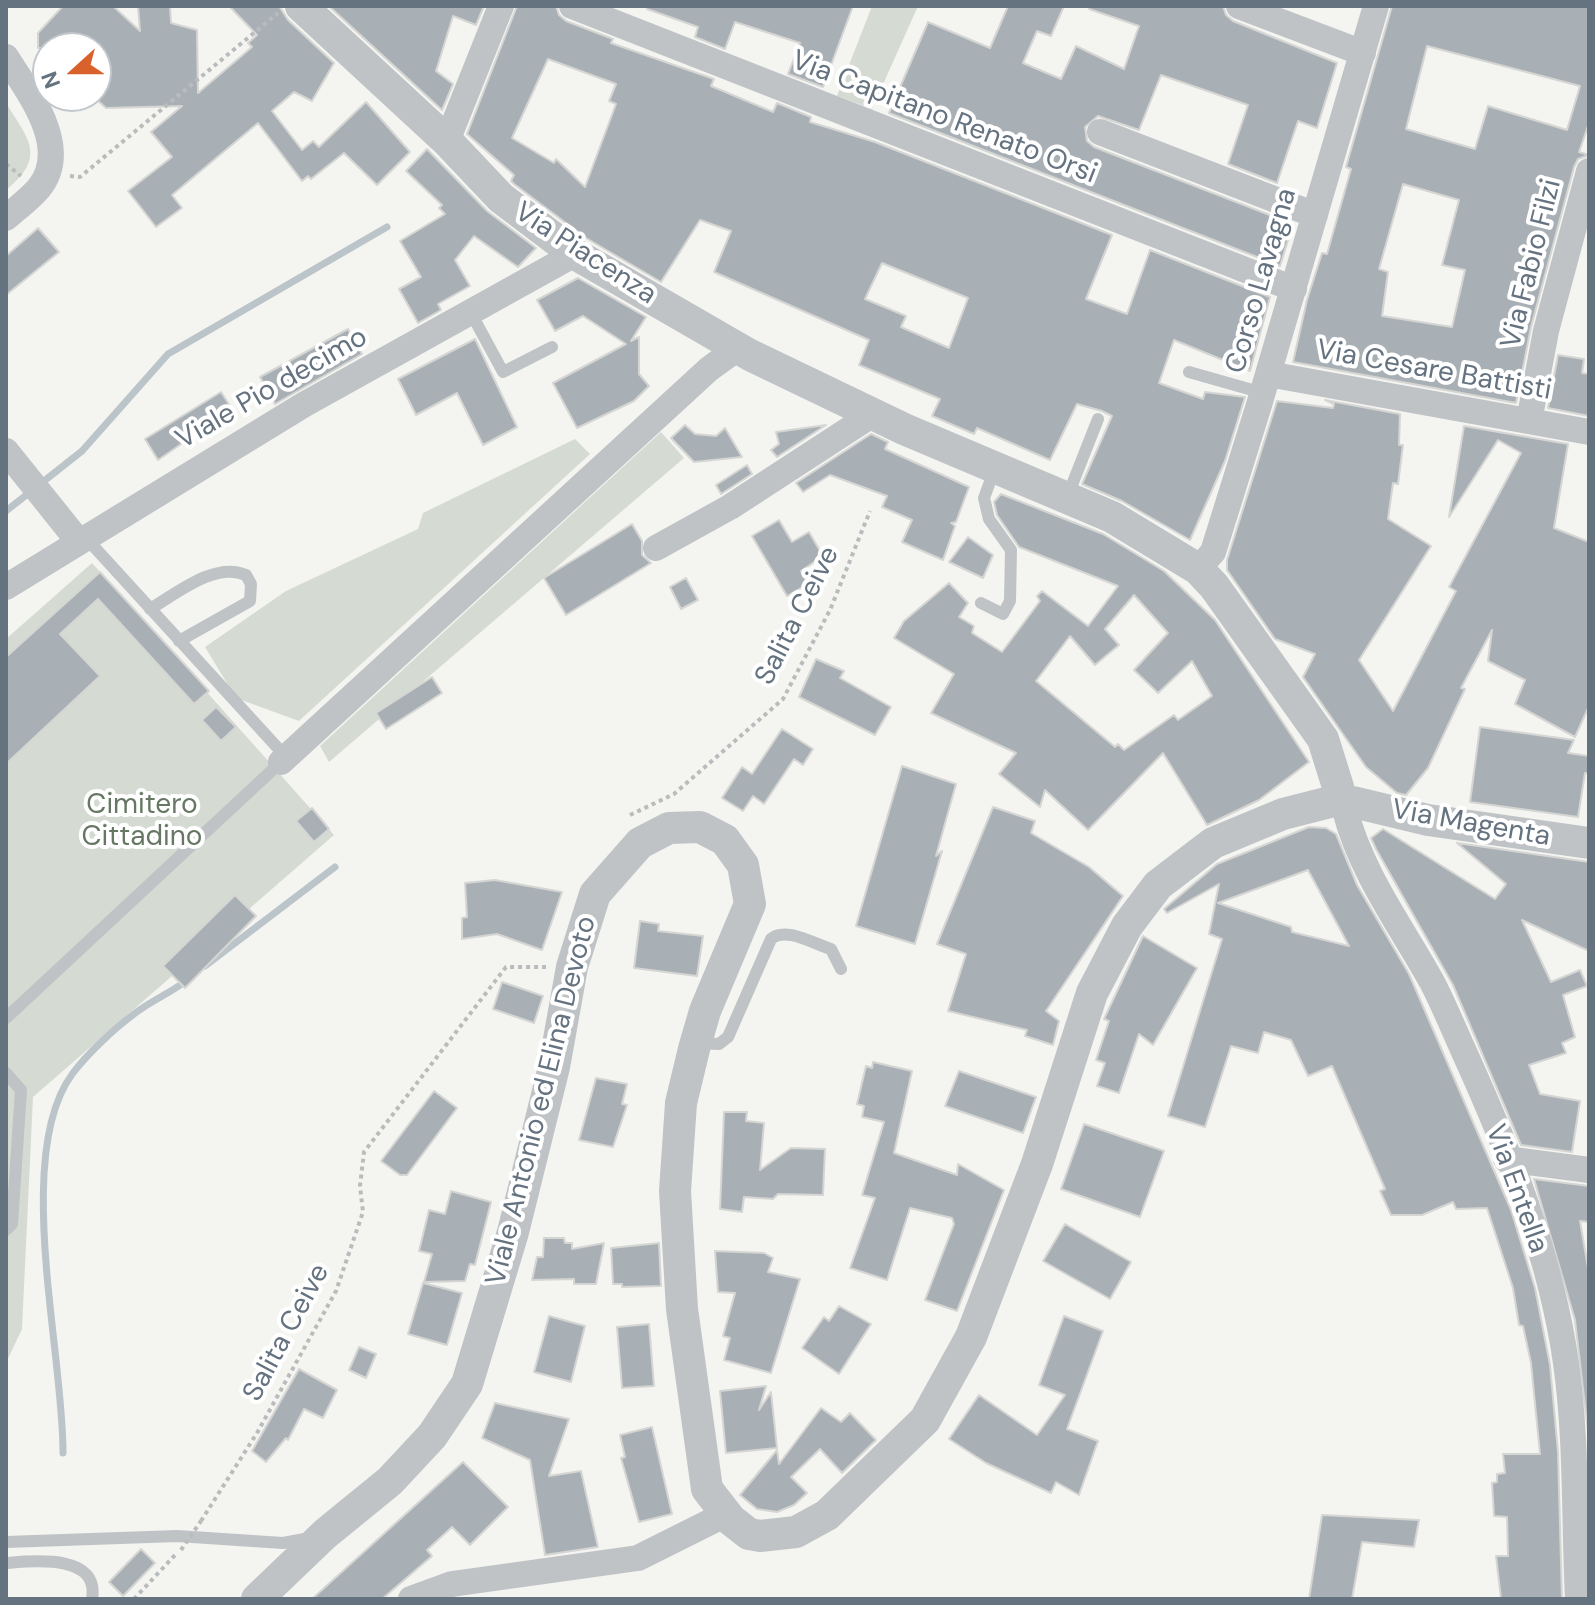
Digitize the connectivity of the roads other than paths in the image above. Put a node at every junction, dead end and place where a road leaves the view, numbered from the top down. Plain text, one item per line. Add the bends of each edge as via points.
1 (301, 6) edge
2 (501, 6) edge
3 (572, 6) edge
4 (1239, 6) edge
5 (1376, 6) edge
6 (1363, 53) junction
7 (6, 57) edge
8 (1100, 132) dead end
9 (447, 141) junction
10 (1589, 171) edge
11 (1315, 215) junction
12 (6, 218) edge
13 (575, 254) junction
14 (1294, 289) junction
15 (471, 313) junction
16 (552, 347) dead end
17 (738, 348) junction
18 (1189, 372) dead end
19 (1265, 384) junction
20 (873, 414) junction
21 (1098, 419) dead end
22 (1529, 421) junction
23 (1589, 432) edge
24 (6, 451) edge
25 (995, 468) junction
26 (1066, 498) junction
27 (82, 540) junction
28 (656, 548) dead end
29 (1198, 569) junction
30 (6, 587) edge
31 (981, 603) dead end
32 (150, 609) junction
33 (179, 641) junction
34 (283, 759) junction
35 (1342, 801) junction
36 (1589, 843) edge
37 (841, 969) dead end
38 (6, 1018) edge
39 (696, 1041) junction
40 (6, 1073) edge
41 (1506, 1159) junction
42 (1589, 1170) edge
43 (6, 1230) edge
44 (726, 1514) junction
45 (325, 1534) junction
46 (6, 1542) edge
47 (6, 1563) edge
48 (92, 1599) edge
49 (257, 1599) edge
50 (411, 1599) edge
51 (1578, 1599) edge

1 - 9 street, Via Piacenza
2 - 9 street
3 - 14 street, Via Capitano Renato Orsi
4 - 6 street
5 - 6 street, Corso Lavagna
6 - 11 street, Corso Lavagna
7 - 12 street via 43,117 50,153 47,175 38,189
8 - 11 street
9 - 13 street, Via Piacenza via 501,198
10 - 22 street, Via Fabio Filzi via 1546,331
11 - 14 street, Corso Lavagna
13 - 15 street, Viale Pio decimo
13 - 17 street, Via Piacenza
14 - 19 street, Corso Lavagna
15 - 16 lane via 503,372
15 - 27 street, Viale Pio decimo via 305,404
17 - 20 street, Via Piacenza
17 - 34 street
18 - 19 lane
19 - 22 street, Via Cesare Battisti
19 - 29 street, Corso Lavagna via 1213,552
20 - 25 street, Via Piacenza
20 - 28 street
21 - 26 lane
22 - 23 street, Via Cesare Battisti
24 - 27 street
25 - 26 street, Via Piacenza
25 - 31 lane via 984,498 989,519 1011,550 1010,601 1003,614
26 - 29 street, Via Piacenza via 1112,517
27 - 30 street, Viale Pio decimo
27 - 32 lane
29 - 35 street, Via Entella via 1323,739
32 - 33 lane
32 - 33 lane via 212,574 236,570 246,575 250,601
33 - 34 lane
34 - 38 lane
35 - 36 street, Via Magenta via 1428,820
35 - 41 street, Via Entella via 1354,845 1432,984
35 - 44 street, Viale Antonio ed Elina Devoto via 1283,814 1213,843 1158,885 1127,926 1092,993 1037,1164 971,1337 925,1420 827,1515 796,1532 749,1534
37 - 39 lane via 831,949 776,934 728,1037 719,1044
39 - 44 street, Viale Antonio ed Elina Devoto via 681,1103 675,1191 681,1295 707,1489
39 - 45 street, Viale Antonio ed Elina Devoto via 750,904 743,865 725,840 700,827 669,828 640,843 595,894 572,967 554,1067 513,1232 467,1384 432,1436 390,1481
40 - 43 lane via 21,1090 12,1224
41 - 42 street
41 - 51 street, Via Entella via 1550,1280 1566,1364
44 - 50 street via 638,1558 452,1584
45 - 46 lane via 283,1543 177,1536
45 - 49 street, Viale Antonio ed Elina Devoto
47 - 48 lane via 41,1558 71,1565 83,1571

